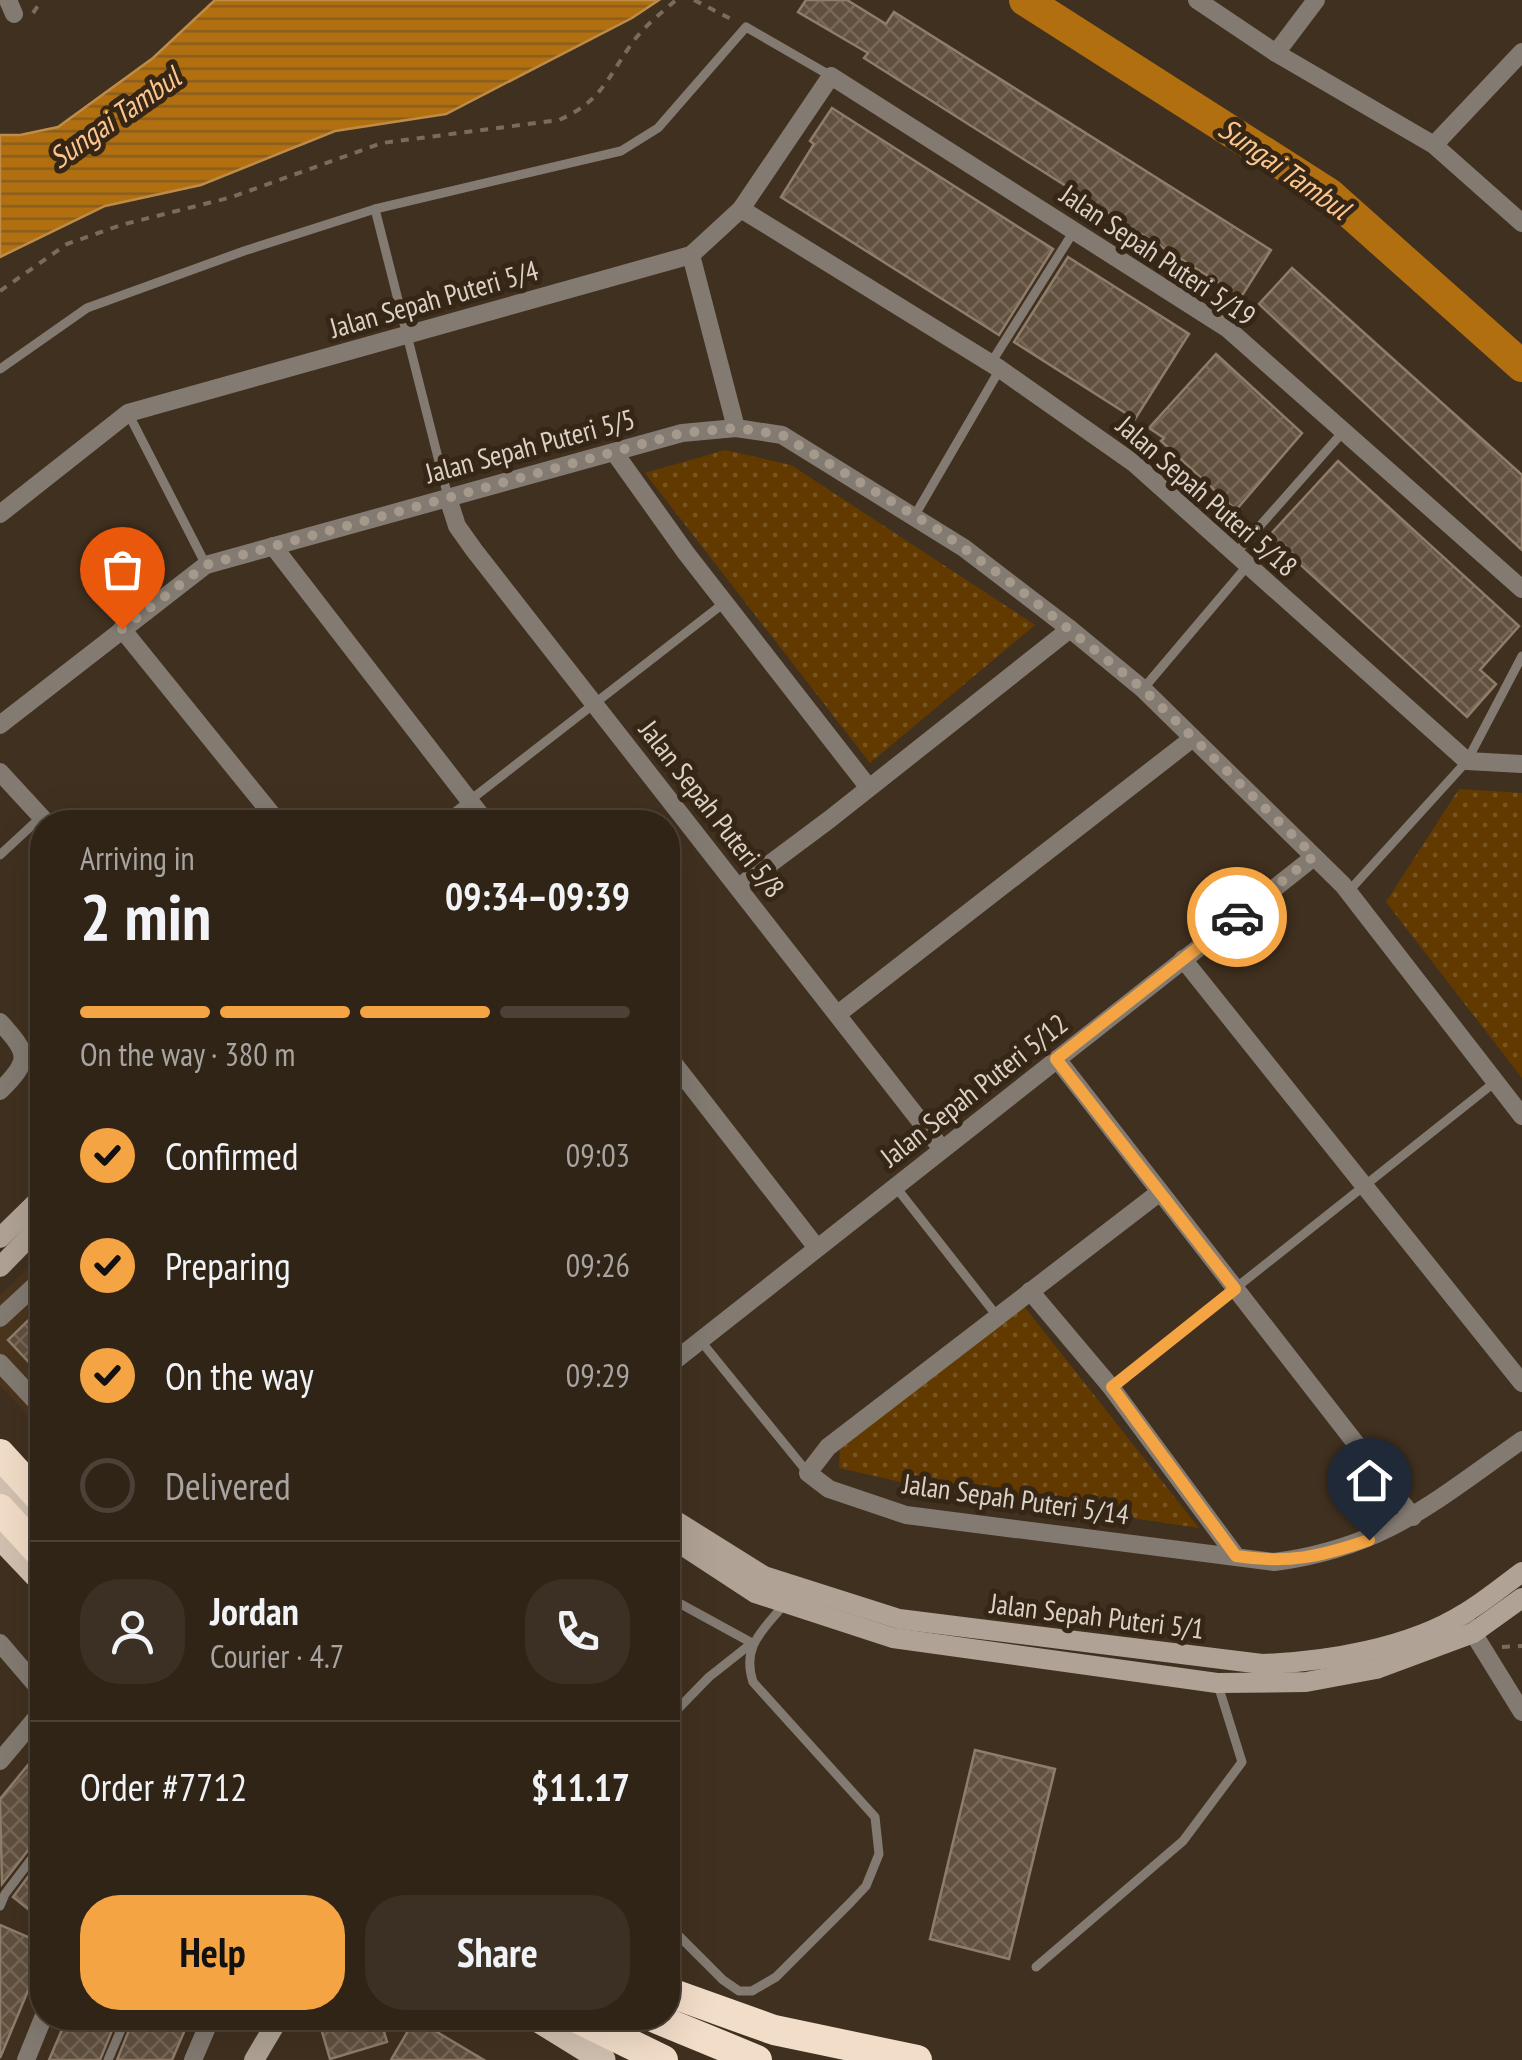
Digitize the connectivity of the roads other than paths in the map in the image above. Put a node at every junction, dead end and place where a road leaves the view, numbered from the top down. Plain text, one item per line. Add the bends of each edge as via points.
1 (1197, 0) edge
2 (1316, 0) edge
3 (1276, 52) junction
4 (1522, 52) edge
5 (831, 76) junction
6 (1434, 145) junction
7 (376, 209) junction
8 (742, 209) junction
9 (1522, 223) edge
10 (1074, 231) junction
11 (690, 255) junction
12 (407, 336) junction
13 (995, 366) junction
14 (0, 369) edge
15 (128, 413) junction
16 (736, 428) junction
17 (1342, 433) junction
18 (614, 452) junction
19 (448, 498) junction
20 (3, 507) edge
21 (915, 515) junction
22 (273, 546) junction
23 (1242, 560) junction
24 (206, 565) junction
25 (1522, 589) edge
26 (724, 603) junction
27 (122, 629) junction
28 (1070, 629) junction
29 (1522, 656) edge
30 (1143, 689) junction
31 (595, 704) junction
32 (0, 725) edge
33 (1193, 738) junction
34 (1466, 761) junction
35 (1522, 764) edge
36 (0, 772) edge
37 (869, 788) junction
38 (470, 801) junction
39 (34, 810) edge
40 (268, 810) edge
41 (458, 810) edge
42 (477, 810) edge
43 (678, 810) edge
44 (680, 813) edge
45 (30, 831) edge
46 (0, 855) edge
47 (1314, 856) junction
48 (738, 887) junction
49 (1348, 892) junction
50 (1183, 960) junction
51 (839, 1014) junction
52 (0, 1022) edge
53 (1056, 1059) junction
54 (680, 1071) edge
55 (1495, 1082) junction
56 (0, 1091) edge
57 (1522, 1116) edge
58 (942, 1150) junction
59 (1363, 1184) junction
60 (895, 1186) junction
61 (1160, 1192) junction
62 (30, 1209) edge
63 (30, 1236) edge
64 (0, 1238) edge
65 (817, 1248) junction
66 (0, 1267) edge
67 (30, 1289) edge
68 (1235, 1289) junction
69 (1030, 1290) junction
70 (997, 1316) junction
71 (0, 1318) edge
72 (700, 1340) junction
73 (680, 1352) edge
74 (0, 1363) edge
75 (1522, 1383) edge
76 (1112, 1387) junction
77 (30, 1395) edge
78 (1522, 1440) edge
79 (0, 1454) edge
80 (808, 1473) junction
81 (0, 1479) edge
82 (30, 1487) edge
83 (0, 1509) edge
84 (30, 1510) edge
85 (1413, 1517) junction
86 (0, 1518) edge
87 (680, 1524) edge
88 (0, 1537) edge
89 (30, 1542) edge
90 (680, 1544) edge
91 (30, 1552) edge
92 (1236, 1556) junction
93 (30, 1568) edge
94 (1522, 1572) edge
95 (791, 1595) junction
96 (1522, 1598) edge
97 (680, 1604) edge
98 (1468, 1624) junction
99 (0, 1643) edge
100 (752, 1644) junction
101 (30, 1678) edge
102 (1217, 1683) junction
103 (680, 1707) edge
104 (1522, 1712) edge
105 (30, 1725) edge
106 (0, 1761) edge
107 (30, 1859) edge
108 (2, 1893) edge
109 (0, 1906) edge
110 (680, 1937) edge
111 (1036, 1968) dead end
112 (680, 1997) edge
113 (680, 2029) edge
114 (38, 2030) edge
115 (121, 2030) edge
116 (206, 2030) edge
117 (271, 2030) edge
118 (554, 2030) edge
119 (601, 2030) edge
120 (674, 2030) edge
121 (26, 2060) edge
122 (108, 2060) edge
123 (193, 2060) edge
124 (254, 2060) edge
125 (603, 2060) edge
126 (663, 2060) edge
127 (725, 2060) edge
128 (758, 2060) edge
129 (917, 2060) edge

1 - 3 street
2 - 3 street
3 - 6 street
4 - 6 street
5 - 7 lane via 746,27 658,128 622,151
5 - 8 street, Jalan Sepah Puteri 5/4
5 - 10 street, Jalan Sepah Puteri 5/19
6 - 9 street
7 - 12 lane
7 - 14 lane via 96,304
8 - 11 street, Jalan Sepah Puteri 5/4
8 - 13 street, Jalan Sepah Puteri 5/18
10 - 13 lane
10 - 17 street, Jalan Sepah Puteri 5/19 via 1228,330
11 - 12 street, Jalan Sepah Puteri 5/4
11 - 16 street
12 - 15 street, Jalan Sepah Puteri 5/4
12 - 19 lane
13 - 21 lane
13 - 23 street, Jalan Sepah Puteri 5/18 via 1134,464
15 - 20 street, Jalan Sepah Puteri 5/4
15 - 24 lane
16 - 18 street, Jalan Sepah Puteri 5/5 via 682,433
16 - 21 street, Jalan Sepah Puteri 5/5 via 782,435
17 - 23 lane
17 - 25 street, Jalan Sepah Puteri 5/19
18 - 19 street, Jalan Sepah Puteri 5/5
18 - 26 street
19 - 22 street, Jalan Sepah Puteri 5/5
19 - 31 street, Jalan Sepah Puteri 5/8 via 457,526
21 - 28 street, Jalan Sepah Puteri 5/5
22 - 24 street, Jalan Sepah Puteri 5/5
22 - 38 street
23 - 30 lane
23 - 34 street, Jalan Sepah Puteri 5/18
24 - 27 street, Jalan Sepah Puteri 5/5
26 - 31 lane
26 - 37 street
27 - 32 street, Jalan Sepah Puteri 5/5
27 - 40 street
28 - 30 street, Jalan Sepah Puteri 5/5
28 - 37 street
29 - 34 lane
30 - 33 street, Jalan Sepah Puteri 5/5
31 - 38 lane
31 - 43 street, Jalan Sepah Puteri 5/8
33 - 47 street, Jalan Sepah Puteri 5/5
33 - 51 street
34 - 35 street
34 - 49 lane
36 - 39 street
37 - 48 street
38 - 41 lane
38 - 42 street
44 - 48 street, Jalan Sepah Puteri 5/8
45 - 46 lane
47 - 49 street, Jalan Sepah Puteri 5/5
47 - 50 street, Jalan Sepah Puteri 5/12
48 - 51 street, Jalan Sepah Puteri 5/8
49 - 55 street, Jalan Sepah Puteri 5/5
50 - 53 street, Jalan Sepah Puteri 5/12
50 - 59 street
51 - 58 street, Jalan Sepah Puteri 5/8
52 - 56 street via 22,1046 24,1059
53 - 58 street, Jalan Sepah Puteri 5/12
53 - 61 street
54 - 65 street
55 - 57 street, Jalan Sepah Puteri 5/5
55 - 59 lane
58 - 60 street, Jalan Sepah Puteri 5/12
59 - 68 lane
59 - 75 street
60 - 65 street, Jalan Sepah Puteri 5/12
60 - 70 lane
61 - 68 street
61 - 69 street
62 - 64 street
63 - 66 street
65 - 72 street, Jalan Sepah Puteri 5/12
67 - 71 street
68 - 76 lane
68 - 85 street
69 - 70 street
69 - 76 street
70 - 80 street via 828,1447
72 - 73 street, Jalan Sepah Puteri 5/12
72 - 80 lane
74 - 77 street
76 - 92 street
78 - 85 street, Jalan Sepah Puteri 5/14
79 - 82 highway
80 - 92 street, Jalan Sepah Puteri 5/14 via 829,1489 906,1516
81 - 84 main road
83 - 89 highway
85 - 92 street, Jalan Sepah Puteri 5/14 via 1321,1554 1274,1562
86 - 91 main road
87 - 95 street, Jalan Sepah Puteri 5/1
88 - 93 main road
90 - 95 street via 754,1592
94 - 98 street, Jalan Sepah Puteri 5/1
95 - 98 street, Jalan Sepah Puteri 5/1 via 899,1619 1262,1664 1370,1650
95 - 100 lane
95 - 102 street via 893,1638
96 - 98 street
97 - 100 lane
98 - 102 street via 1376,1669 1306,1682
98 - 104 street
99 - 101 street
100 - 103 lane
100 - 110 lane via 746,1663 752,1682 875,1817 879,1854 866,1886 752,1992 723,1980
102 - 111 lane via 1242,1762 1182,1841
105 - 106 street
107 - 108 lane
108 - 109 lane
112 - 129 highway via 810,2039
113 - 128 highway
114 - 121 street
115 - 122 lane
116 - 123 street
117 - 124 street
118 - 125 main road
119 - 126 highway
120 - 127 main road

